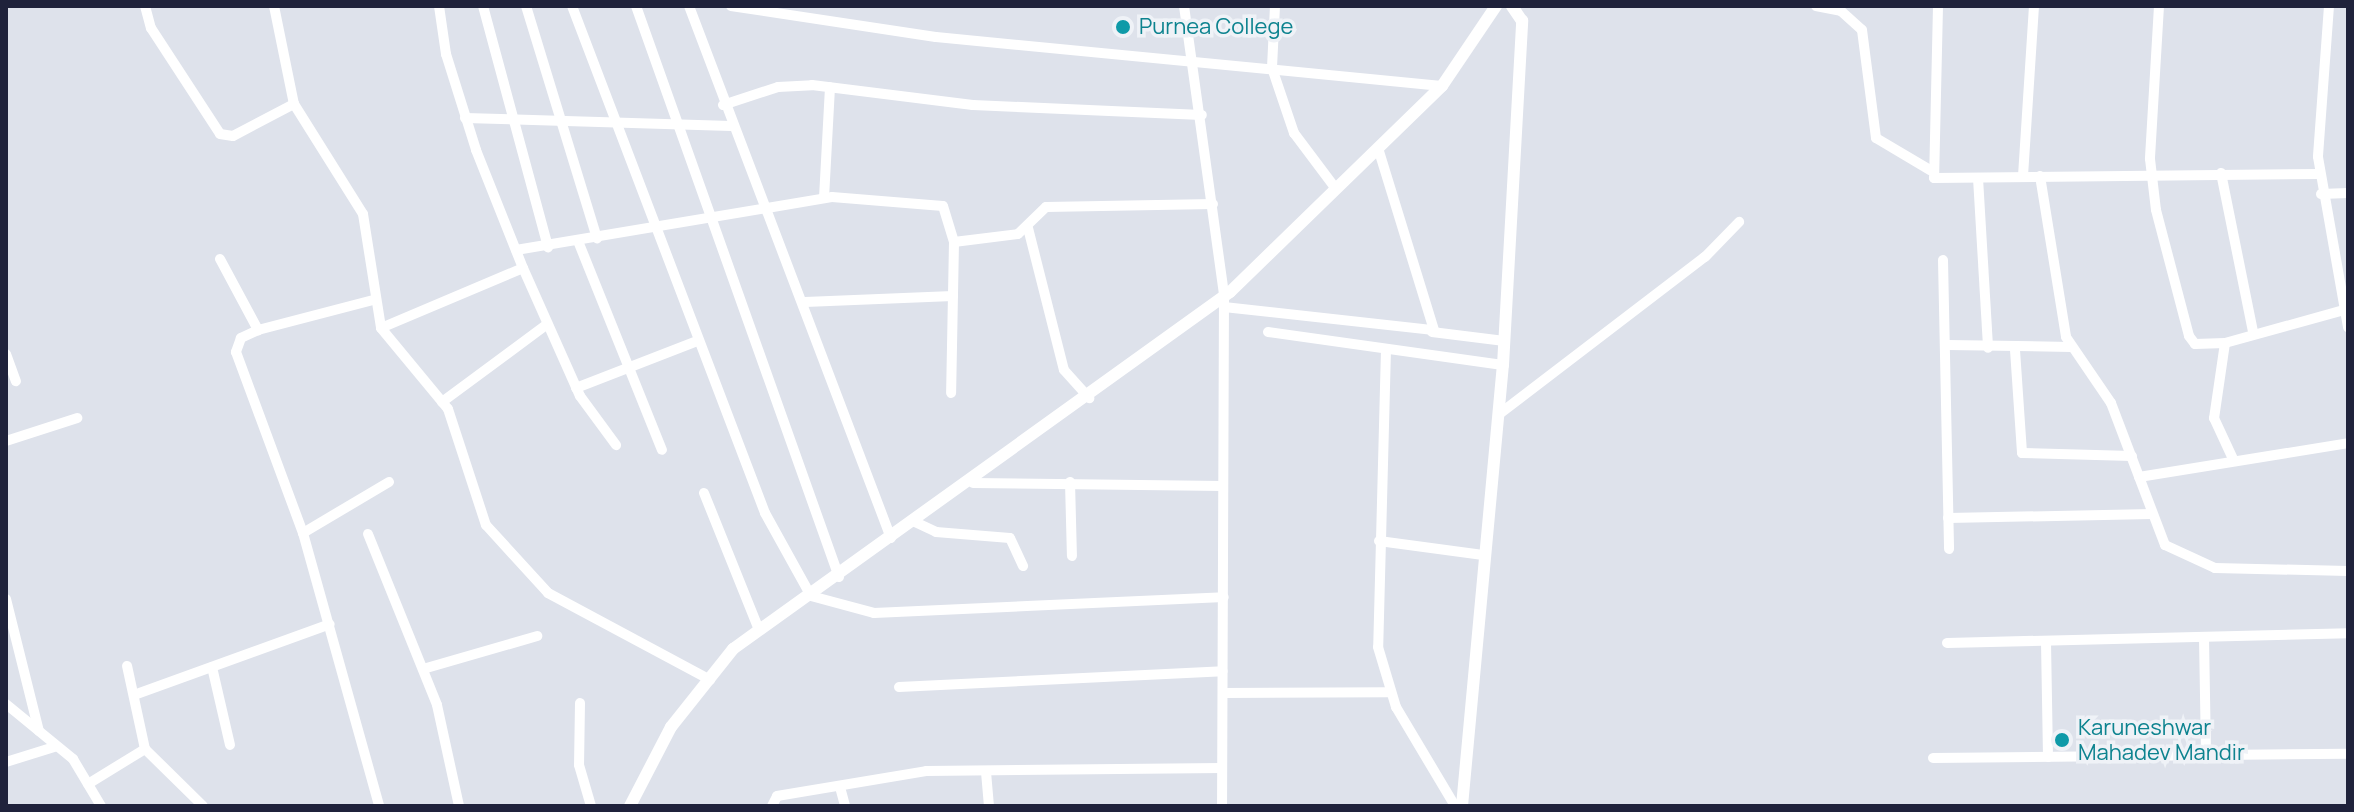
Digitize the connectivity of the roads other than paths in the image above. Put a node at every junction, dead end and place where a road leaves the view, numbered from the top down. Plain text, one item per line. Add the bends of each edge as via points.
1 (145, 6) edge
2 (274, 6) edge
3 (439, 6) edge
4 (483, 6) edge
5 (526, 6) edge
6 (572, 6) edge
7 (636, 6) edge
8 (689, 6) edge
9 (731, 6) edge
10 (1184, 6) edge
11 (1275, 6) edge
12 (1496, 6) edge
13 (1512, 6) edge
14 (1816, 6) edge
15 (1938, 6) edge
16 (2034, 6) edge
17 (2159, 6) edge
18 (2329, 6) edge
19 (1195, 59) junction
20 (1272, 68) junction
21 (1442, 86) junction
22 (830, 87) junction
23 (294, 104) junction
24 (723, 105) junction
25 (1202, 115) junction
26 (465, 118) junction
27 (513, 122) junction
28 (559, 124) junction
29 (673, 125) junction
30 (731, 126) junction
31 (616, 127) junction
32 (1378, 148) junction
33 (1930, 170) junction
34 (2152, 173) junction
35 (2221, 173) junction
36 (2319, 174) junction
37 (2023, 176) junction
38 (2040, 176) junction
39 (1978, 178) junction
40 (1336, 189) junction
41 (2348, 193) edge
42 (2321, 194) junction
43 (824, 198) junction
44 (1213, 204) junction
45 (764, 206) junction
46 (709, 216) junction
47 (1739, 222) dead end
48 (652, 225) junction
49 (1028, 228) junction
50 (597, 238) junction
51 (578, 241) junction
52 (954, 242) junction
53 (548, 247) junction
54 (516, 250) junction
55 (220, 259) dead end
56 (1943, 260) dead end
57 (523, 268) junction
58 (953, 296) junction
59 (373, 300) junction
60 (1224, 301) junction
61 (805, 302) junction
62 (2344, 310) junction
63 (546, 325) junction
64 (2348, 327) edge
65 (381, 328) junction
66 (258, 330) junction
67 (2253, 331) junction
68 (1268, 332) dead end
69 (1432, 332) junction
70 (697, 341) junction
71 (1504, 341) junction
72 (2225, 343) junction
73 (1948, 345) junction
74 (2071, 347) junction
75 (1988, 348) junction
76 (1386, 349) junction
77 (2015, 350) junction
78 (6, 354) edge
79 (1503, 365) junction
80 (629, 366) junction
81 (16, 381) dead end
82 (576, 388) junction
83 (951, 393) dead end
84 (1089, 398) junction
85 (442, 402) junction
86 (1498, 415) junction
87 (77, 418) dead end
88 (6, 441) edge
89 (2348, 443) edge
90 (616, 445) dead end
91 (662, 450) dead end
92 (2132, 456) junction
93 (2234, 461) junction
94 (2139, 477) junction
95 (389, 482) dead end
96 (1070, 482) junction
97 (973, 483) junction
98 (1223, 486) junction
99 (704, 493) dead end
100 (2152, 514) junction
101 (1948, 518) junction
102 (915, 522) junction
103 (303, 533) junction
104 (368, 534) dead end
105 (891, 538) junction
106 (1379, 541) junction
107 (1949, 549) dead end
108 (1483, 555) junction
109 (1072, 556) dead end
110 (1023, 566) dead end
111 (2348, 571) edge
112 (839, 577) junction
113 (811, 596) junction
114 (1224, 597) junction
115 (6, 599) edge
116 (330, 624) junction
117 (758, 627) junction
118 (2348, 633) edge
119 (537, 636) dead end
120 (2204, 638) junction
121 (2046, 642) junction
122 (1947, 643) dead end
123 (127, 666) dead end
124 (212, 667) junction
125 (423, 669) junction
126 (1223, 671) junction
127 (710, 680) junction
128 (899, 687) dead end
129 (1389, 692) junction
130 (1223, 693) junction
131 (134, 695) junction
132 (580, 703) dead end
133 (6, 704) edge
134 (39, 731) junction
135 (230, 745) dead end
136 (57, 746) junction
137 (145, 749) junction
138 (2348, 754) edge
139 (2048, 757) junction
140 (2206, 757) junction
141 (1933, 758) dead end
142 (6, 762) edge
143 (1222, 768) junction
144 (986, 772) junction
145 (88, 784) junction
146 (840, 787) junction
147 (1462, 805) edge
148 (101, 806) edge
149 (203, 806) edge
150 (379, 806) edge
151 (459, 806) edge
152 (591, 806) edge
153 (630, 806) edge
154 (772, 806) edge
155 (845, 806) edge
156 (989, 806) edge
157 (1222, 806) edge

1 - 23 street via 151,28 220,134 233,136
2 - 23 street
3 - 26 street
4 - 27 street
5 - 28 street
6 - 31 street
7 - 29 street
8 - 24 street
9 - 19 street via 936,37
10 - 19 street
11 - 20 street
12 - 21 street
13 - 71 street via 1522,21
14 - 33 street via 1841,11 1862,30 1876,138
15 - 33 street
16 - 37 street
17 - 34 street
18 - 36 street
19 - 20 street
19 - 25 street
20 - 21 street
20 - 40 street via 1298,145
21 - 32 street
22 - 24 street via 778,87
22 - 25 street via 973,105
22 - 43 street
23 - 59 street via 363,214
24 - 30 street
25 - 44 street
26 - 27 street
26 - 54 street
27 - 28 street
27 - 53 street
28 - 31 street
28 - 50 street
29 - 30 street
29 - 31 street
29 - 46 street
30 - 45 street
31 - 48 street
32 - 40 street
32 - 69 street
33 - 39 street via 1941,180
34 - 35 street
34 - 38 street
34 - 72 street via 2189,336 2195,344
35 - 36 street
35 - 67 street
36 - 42 street
37 - 38 street
37 - 39 street
38 - 74 street
39 - 75 street
40 - 60 street
41 - 42 street
42 - 62 street
43 - 45 street
43 - 52 street via 943,206
44 - 49 street via 1046,207
44 - 60 street
45 - 46 street
45 - 61 street
46 - 48 street
46 - 112 street
47 - 86 street via 1705,257
48 - 50 street
48 - 70 street
49 - 52 street via 997,242
49 - 84 street via 1064,370
50 - 51 street
51 - 53 street
51 - 80 street
52 - 58 street
53 - 54 street
54 - 57 street
55 - 66 street
56 - 73 street
57 - 63 street
57 - 65 street
58 - 61 street
58 - 83 street
59 - 65 street
59 - 66 street
60 - 69 street
60 - 84 street
60 - 98 street
61 - 105 street
62 - 64 street
62 - 67 street
63 - 82 street
63 - 85 street
65 - 85 street
66 - 103 street via 241,338 236,352
67 - 72 street
68 - 76 street
69 - 71 street
70 - 80 street
70 - 113 street via 765,513
71 - 79 street
72 - 93 street via 2214,418
73 - 75 street
73 - 101 street
74 - 77 street
74 - 92 street via 2111,403
75 - 77 street
76 - 79 street
76 - 106 street
77 - 92 street via 2022,453
78 - 81 street
79 - 86 street
80 - 82 street
80 - 91 street
82 - 90 street
84 - 97 street
85 - 127 street via 486,525 548,593
86 - 108 street
87 - 88 street
89 - 93 street
92 - 94 street
93 - 94 street
94 - 100 street
95 - 103 street
96 - 97 street
96 - 98 street
96 - 109 street
97 - 102 street
98 - 114 street
99 - 117 street
100 - 101 street
100 - 111 street via 2165,545 2194,563
101 - 107 street
102 - 105 street
102 - 110 street via 936,532 1010,538
103 - 116 street
104 - 125 street
105 - 112 street
106 - 108 street
106 - 129 street via 1375,615
108 - 147 street
112 - 113 street
113 - 114 street via 874,613
113 - 117 street
114 - 126 street
115 - 134 street
116 - 124 street
116 - 150 street
117 - 127 street
118 - 120 street
119 - 125 street
120 - 121 street
120 - 140 street
121 - 122 street
121 - 139 street
123 - 131 street
124 - 131 street
124 - 135 street
125 - 151 street
126 - 128 street
126 - 130 street
127 - 153 street via 671,727
129 - 130 street
129 - 147 street
130 - 143 street
131 - 137 street
132 - 152 street via 579,765
133 - 134 street
134 - 136 street
136 - 142 street
136 - 145 street
137 - 145 street
137 - 149 street
138 - 140 street
139 - 140 street
139 - 141 street
143 - 144 street
143 - 157 street
144 - 146 street via 926,771
144 - 156 street
145 - 148 street
146 - 154 street via 777,796
146 - 155 street

